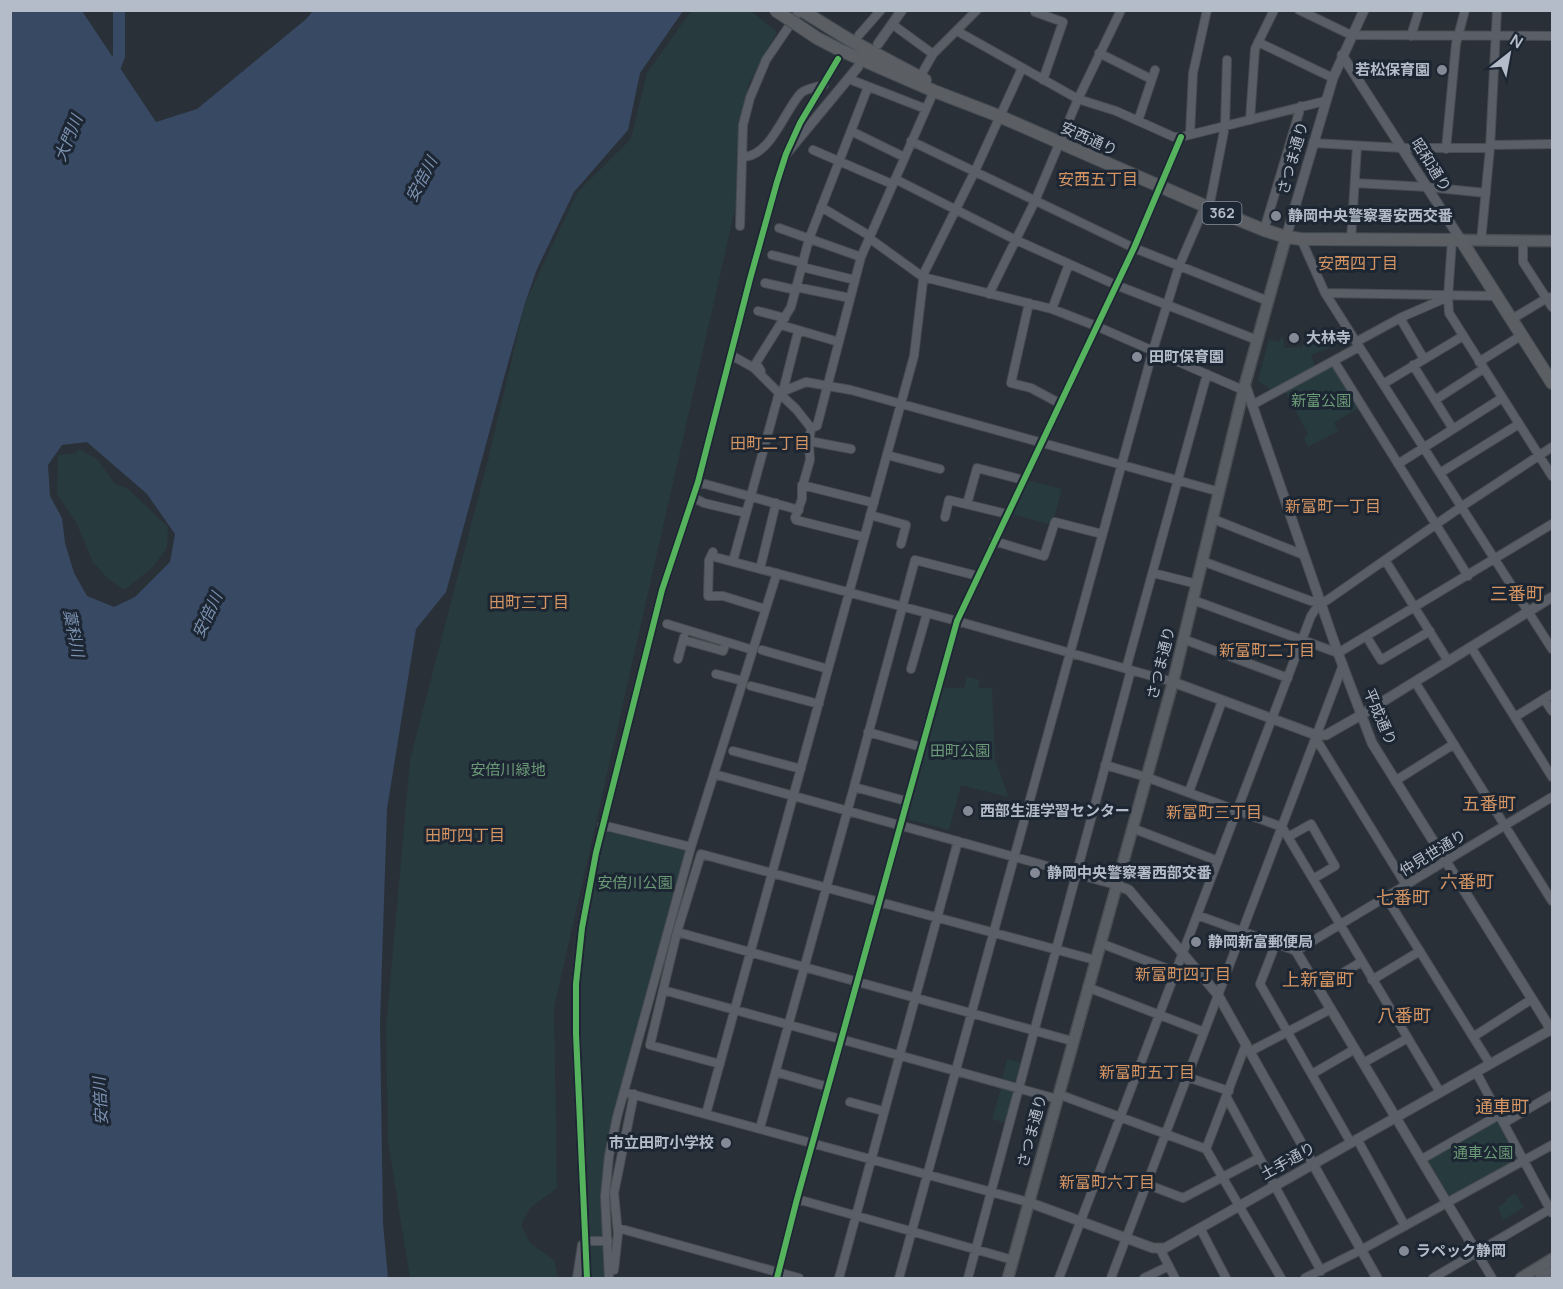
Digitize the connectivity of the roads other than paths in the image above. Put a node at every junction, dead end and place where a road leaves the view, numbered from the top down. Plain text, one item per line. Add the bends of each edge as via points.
1 (775, 10) edge
2 (801, 10) edge
3 (881, 10) edge
4 (902, 10) edge
5 (977, 10) edge
6 (1121, 10) edge
7 (1207, 10) edge
8 (1274, 10) edge
9 (1299, 10) edge
10 (1364, 10) edge
11 (1419, 10) edge
12 (1465, 10) edge
13 (1497, 10) edge
14 (1035, 12) dead end
15 (892, 24) junction
16 (957, 31) junction
17 (1351, 34) junction
18 (1411, 36) junction
19 (1458, 36) junction
20 (1496, 36) junction
21 (1552, 36) edge
22 (853, 37) junction
23 (1258, 42) junction
24 (878, 44) dead end
25 (1099, 53) junction
26 (933, 54) junction
27 (839, 55) junction
28 (1342, 55) junction
29 (1227, 60) dead end
30 (858, 68) dead end
31 (1022, 68) junction
32 (1155, 70) dead end
33 (920, 77) junction
34 (849, 78) junction
35 (1333, 78) junction
36 (1151, 79) junction
37 (1043, 80) junction
38 (824, 85) junction
39 (868, 87) junction
40 (934, 91) junction
41 (1078, 99) junction
42 (1325, 101) junction
43 (1301, 106) junction
44 (926, 109) junction
45 (999, 116) junction
46 (1250, 120) junction
47 (1138, 121) junction
48 (1226, 126) junction
49 (850, 131) junction
50 (1190, 134) junction
51 (1181, 137) junction
52 (911, 141) junction
53 (1059, 142) junction
54 (1313, 143) junction
55 (1552, 144) edge
56 (1357, 146) junction
57 (1490, 147) junction
58 (1403, 148) junction
59 (1446, 148) junction
60 (813, 150) dead end
61 (786, 154) junction
62 (742, 157) junction
63 (904, 157) junction
64 (838, 162) junction
65 (975, 171) junction
66 (894, 182) junction
67 (1355, 183) junction
68 (1161, 187) junction
69 (1427, 187) junction
70 (1486, 193) junction
71 (1035, 201) junction
72 (821, 207) junction
73 (1207, 207) junction
74 (956, 210) junction
75 (740, 226) dead end
76 (779, 228) dead end
77 (1264, 230) junction
78 (870, 237) junction
79 (1286, 237) junction
80 (809, 239) junction
81 (1301, 239) junction
82 (1016, 240) junction
83 (1351, 240) junction
84 (1457, 240) junction
85 (1481, 241) junction
86 (1523, 241) junction
87 (1552, 241) edge
88 (1134, 248) junction
89 (772, 255) dead end
90 (861, 257) junction
91 (1069, 264) junction
92 (802, 265) junction
93 (1179, 266) junction
94 (923, 277) junction
95 (855, 280) junction
96 (765, 283) dead end
97 (1116, 285) junction
98 (796, 288) junction
99 (1325, 293) junction
100 (989, 294) junction
101 (1448, 296) junction
102 (1497, 296) junction
103 (850, 298) junction
104 (1550, 298) edge
105 (1268, 301) junction
106 (1029, 303) junction
107 (1166, 304) junction
108 (1552, 307) edge
109 (1052, 309) junction
110 (758, 311) dead end
111 (1400, 318) junction
112 (1512, 319) junction
113 (783, 322) junction
114 (1096, 326) junction
115 (798, 332) junction
116 (1522, 335) junction
117 (1463, 336) junction
118 (1257, 340) junction
119 (839, 342) junction
120 (1358, 345) junction
121 (1153, 350) junction
122 (731, 355) junction
123 (1424, 359) junction
124 (1334, 361) junction
125 (1481, 365) junction
126 (1413, 366) junction
127 (1207, 374) junction
128 (766, 381) junction
129 (1552, 383) edge
130 (1383, 384) junction
131 (828, 385) junction
132 (1244, 387) junction
133 (781, 392) junction
134 (1502, 399) junction
135 (1435, 400) junction
136 (1059, 403) junction
137 (902, 404) junction
138 (1252, 405) junction
139 (1519, 424) junction
140 (811, 428) junction
141 (1453, 429) junction
142 (809, 441) junction
143 (1040, 442) junction
144 (1552, 447) edge
145 (1424, 448) junction
146 (852, 449) dead end
147 (887, 455) junction
148 (1539, 456) junction
149 (1398, 464) junction
150 (1122, 465) junction
151 (940, 469) dead end
152 (1440, 473) junction
153 (1552, 476) edge
154 (1023, 480) junction
155 (1178, 481) junction
156 (698, 482) junction
157 (802, 485) junction
158 (1220, 492) junction
159 (750, 496) junction
160 (694, 498) junction
161 (874, 502) junction
162 (776, 503) junction
163 (967, 504) junction
164 (1461, 507) junction
165 (798, 510) junction
166 (746, 513) junction
167 (1007, 514) junction
168 (870, 515) junction
169 (945, 518) dead end
170 (1213, 519) junction
171 (1436, 524) junction
172 (1552, 524) edge
173 (1102, 534) junction
174 (864, 537) junction
175 (994, 541) junction
176 (901, 544) dead end
177 (1304, 555) junction
178 (1385, 560) junction
179 (1495, 560) junction
180 (733, 561) junction
181 (1202, 561) junction
182 (760, 568) junction
183 (777, 573) junction
184 (1153, 573) junction
185 (978, 576) junction
186 (1468, 576) junction
187 (1197, 584) junction
188 (849, 592) junction
189 (1552, 597) edge
190 (1193, 600) junction
191 (1321, 601) junction
192 (901, 606) junction
193 (1415, 607) junction
194 (765, 609) junction
195 (1528, 612) junction
196 (927, 613) junction
197 (957, 621) junction
198 (667, 624) dead end
199 (687, 630) junction
200 (1430, 631) junction
201 (1366, 636) junction
202 (1183, 639) junction
203 (684, 640) junction
204 (1302, 640) junction
205 (726, 642) junction
206 (1471, 647) junction
207 (1552, 649) edge
208 (753, 650) junction
209 (762, 650) dead end
210 (1338, 652) junction
211 (1070, 653) junction
212 (678, 659) dead end
213 (1448, 661) junction
214 (1343, 665) junction
215 (828, 669) junction
216 (911, 669) dead end
217 (1129, 670) junction
218 (716, 674) dead end
219 (1287, 678) junction
220 (743, 681) junction
221 (1173, 682) junction
222 (1415, 682) junction
223 (751, 686) dead end
224 (1552, 694) edge
225 (1544, 699) junction
226 (1222, 701) junction
227 (819, 704) junction
228 (1552, 711) edge
229 (1361, 715) junction
230 (1515, 717) junction
231 (1272, 719) junction
232 (868, 732) junction
233 (1316, 735) junction
234 (1454, 744) junction
235 (921, 747) junction
236 (733, 751) dead end
237 (1105, 765) junction
238 (801, 769) junction
239 (1551, 771) edge
240 (714, 774) junction
241 (1146, 777) junction
242 (1395, 781) junction
243 (854, 787) junction
244 (1189, 792) junction
245 (793, 797) junction
246 (1552, 797) edge
247 (906, 801) junction
248 (1237, 810) junction
249 (847, 811) junction
250 (602, 825) junction
251 (900, 825) junction
252 (1505, 826) junction
253 (1282, 827) junction
254 (1132, 828) junction
255 (1288, 837) junction
256 (958, 840) junction
257 (691, 847) junction
258 (1014, 856) junction
259 (1218, 861) junction
260 (1446, 861) junction
261 (773, 872) junction
262 (1076, 873) junction
263 (1313, 879) junction
264 (1116, 885) junction
265 (1406, 885) junction
266 (827, 887) junction
267 (1386, 897) junction
268 (879, 901) junction
269 (1552, 901) edge
270 (1197, 915) junction
271 (937, 918) junction
272 (1339, 924) junction
273 (1242, 931) junction
274 (677, 932) junction
275 (993, 933) junction
276 (1100, 943) junction
277 (1276, 944) junction
278 (1056, 950) junction
279 (1296, 951) junction
280 (1420, 951) junction
281 (750, 952) junction
282 (1183, 953) junction
283 (1095, 960) junction
284 (1361, 962) junction
285 (804, 967) junction
286 (1176, 972) junction
287 (1372, 980) junction
288 (857, 982) junction
289 (1087, 987) junction
290 (1318, 988) junction
291 (663, 990) junction
292 (1218, 995) junction
293 (915, 997) junction
294 (1532, 999) junction
295 (734, 1009) junction
296 (1331, 1009) junction
297 (971, 1012) junction
298 (1160, 1014) junction
299 (788, 1024) junction
300 (1035, 1030) junction
301 (1552, 1030) edge
302 (1288, 1031) junction
303 (1204, 1032) junction
304 (1473, 1036) junction
305 (841, 1038) junction
306 (1408, 1038) junction
307 (1072, 1041) junction
308 (1249, 1047) junction
309 (1355, 1049) junction
310 (899, 1055) junction
311 (1364, 1063) junction
312 (720, 1064) junction
313 (1490, 1064) junction
314 (955, 1070) junction
315 (776, 1072) junction
316 (1476, 1072) junction
317 (1312, 1074) junction
318 (1187, 1077) junction
319 (828, 1087) junction
320 (1017, 1087) junction
321 (624, 1092) junction
322 (1440, 1092) junction
323 (634, 1094) junction
324 (1228, 1094) junction
325 (1552, 1095) edge
326 (1057, 1096) junction
327 (850, 1102) dead end
328 (884, 1111) junction
329 (706, 1114) junction
330 (1499, 1115) junction
331 (1120, 1117) junction
332 (1397, 1117) junction
333 (1504, 1123) junction
334 (760, 1128) junction
335 (1165, 1134) junction
336 (1354, 1141) junction
337 (812, 1142) junction
338 (1552, 1145) edge
339 (1206, 1149) junction
340 (871, 1158) junction
341 (1259, 1158) junction
342 (1422, 1159) junction
343 (1524, 1161) junction
344 (1314, 1165) junction
345 (927, 1174) junction
346 (1223, 1178) junction
347 (1146, 1184) junction
348 (1275, 1186) junction
349 (990, 1191) junction
350 (796, 1199) junction
351 (1028, 1202) junction
352 (1448, 1203) junction
353 (1240, 1206) junction
354 (1552, 1210) edge
355 (855, 1216) junction
356 (1081, 1222) junction
357 (1404, 1226) junction
358 (618, 1228) junction
359 (1200, 1228) junction
360 (912, 1232) junction
361 (1125, 1239) junction
362 (608, 1241) junction
363 (585, 1242) junction
364 (1160, 1249) junction
365 (975, 1250) junction
366 (1361, 1250) junction
367 (1477, 1253) junction
368 (1552, 1259) edge
369 (1013, 1260) junction
370 (1168, 1266) junction
371 (1321, 1271) junction
372 (1552, 1271) edge
373 (777, 1276) edge
374 (577, 1278) edge
375 (587, 1278) edge
376 (609, 1278) edge
377 (614, 1278) edge
378 (799, 1278) edge
379 (838, 1278) edge
380 (899, 1278) edge
381 (968, 1278) edge
382 (1008, 1278) edge
383 (1059, 1278) edge
384 (1111, 1278) edge
385 (1144, 1278) edge
386 (1175, 1278) edge
387 (1226, 1278) edge
388 (1281, 1278) edge
389 (1305, 1278) edge
390 (1377, 1278) edge
391 (1433, 1278) edge
392 (1492, 1278) edge
393 (1521, 1278) edge
394 (1540, 1278) edge

1 - 27 highway, 362, bridge
2 - 22 highway, 362
2 - 62 street via 757,78 743,125
3 - 22 street
4 - 15 street
5 - 16 street
6 - 25 street
7 - 50 street via 1193,73
8 - 23 street
9 - 17 street
10 - 17 street, さつま通り
11 - 18 street
12 - 19 street
13 - 20 street
14 - 37 street via 1064,22
15 - 24 street
15 - 26 street
16 - 26 street
16 - 31 street
17 - 18 street
17 - 28 street, さつま通り
18 - 19 street
19 - 20 street
19 - 59 street
20 - 21 street
20 - 57 street
22 - 33 highway, 安西通り / 362
23 - 35 street
23 - 46 street
25 - 36 street
25 - 41 street
26 - 33 street
27 - 38 street
27 - 40 highway, 安西通り / 362
28 - 35 street, さつま通り
28 - 58 street, 昭和通り
29 - 48 street
30 - 34 street
31 - 37 street
31 - 45 street
32 - 36 street
33 - 45 highway, 安西通り / 362
34 - 39 street
34 - 61 street
35 - 42 street, さつま通り
36 - 47 street
37 - 41 street
38 - 61 street
38 - 62 street via 802,93 764,146 752,156
39 - 44 street
39 - 49 street
40 - 44 street
40 - 45 highway, 安西通り / 362
41 - 47 street
41 - 53 street
42 - 43 street
42 - 54 street, さつま通り
43 - 46 street
43 - 77 street
44 - 52 street
45 - 53 highway, 安西通り / 362
45 - 65 street
46 - 48 street
47 - 51 street
48 - 50 street
48 - 73 street
49 - 63 street
49 - 64 street
50 - 51 street
51 - 68 street
52 - 63 street
52 - 65 street
53 - 68 highway, 安西通り / 362
53 - 71 street
54 - 56 street
54 - 79 street, さつま通り
55 - 57 street
56 - 58 street
56 - 67 street
57 - 59 street
57 - 70 street
58 - 59 street
58 - 69 street, 昭和通り
60 - 64 street
61 - 122 street
62 - 75 street
63 - 66 street
64 - 66 street
64 - 72 street
65 - 71 street
65 - 74 street
66 - 74 street
66 - 78 street
67 - 69 street
67 - 83 street
68 - 73 highway, 安西通り / 362
68 - 88 street
69 - 70 street
69 - 84 street, 昭和通り
70 - 85 street
71 - 82 street
71 - 88 street
72 - 78 street
72 - 80 street
73 - 77 highway, 安西通り / 362
73 - 93 street
74 - 82 street
74 - 94 street
76 - 80 street
77 - 79 highway, 安西通り / 362
78 - 90 street
78 - 94 street
79 - 81 main road
79 - 105 main road, さつま通り
80 - 90 street
80 - 92 street
81 - 83 main road
81 - 99 street
82 - 91 street
82 - 100 street
83 - 84 main road
84 - 85 main road
84 - 101 street
84 - 102 highway, 昭和通り
85 - 86 main road
86 - 87 main road
86 - 104 street via 1523,262
88 - 93 street
88 - 97 street
89 - 92 street
90 - 95 street
91 - 97 street
91 - 109 street
92 - 95 street
92 - 98 street
93 - 105 street
93 - 107 street
94 - 100 street
94 - 137 street via 914,356
95 - 103 street
96 - 98 street
97 - 107 street
97 - 114 street
98 - 103 street
98 - 113 street
99 - 101 street
99 - 120 street
100 - 106 street
101 - 102 street
101 - 111 street
101 - 117 street via 1449,313
102 - 112 highway, 昭和通り
103 - 119 street
104 - 108 street
104 - 112 street
105 - 118 main road, さつま通り
106 - 109 street
106 - 136 street via 1011,383 1031,388
107 - 118 street
107 - 121 street
109 - 114 street
110 - 113 street
111 - 120 street
111 - 123 street
112 - 116 highway, 昭和通り
113 - 115 street
113 - 128 street via 756,363
114 - 121 street
114 - 136 street
115 - 119 street
115 - 133 street
116 - 125 street
116 - 129 highway, 昭和通り
117 - 123 street
117 - 125 street
118 - 132 main road, さつま通り
119 - 131 street
120 - 124 street
120 - 130 street
121 - 127 street
121 - 150 street
122 - 128 street via 754,368
122 - 156 street
123 - 126 street
124 - 138 street
124 - 149 street
125 - 134 street
125 - 135 street
126 - 130 street
126 - 135 street
127 - 132 street
127 - 155 street
128 - 133 street
130 - 145 street
131 - 133 street via 806,382
131 - 137 street
131 - 140 street via 817,426
132 - 138 street, 平成通り
132 - 158 main road, さつま通り
133 - 140 street
133 - 159 street
134 - 139 street
134 - 141 street
135 - 141 street
136 - 143 street
137 - 143 street
137 - 147 street
138 - 177 street, 平成通り
139 - 148 street
139 - 152 street
140 - 142 street
141 - 145 street
142 - 146 street
142 - 157 street via 810,460
143 - 150 street
143 - 154 street
144 - 148 street
145 - 149 street
145 - 152 street
147 - 151 street
147 - 161 street
148 - 153 street
148 - 164 street
149 - 171 street
150 - 155 street
150 - 173 street
152 - 164 street
154 - 163 street via 977,468
154 - 167 street
155 - 158 street
155 - 184 street
156 - 159 street
156 - 160 street
157 - 161 street
157 - 165 street
158 - 170 main road, さつま通り
159 - 162 street
159 - 166 street
160 - 166 street
160 - 250 street via 662,590
161 - 168 street
162 - 165 street
162 - 182 street
163 - 167 street
163 - 169 street via 950,500
164 - 171 street
164 - 179 street
165 - 174 street via 796,520
166 - 180 street
167 - 175 street
168 - 174 street
168 - 176 street via 906,525
170 - 177 street
170 - 181 main road, さつま通り
171 - 178 street
171 - 186 street
172 - 179 street
173 - 175 street via 1055,522 1044,556
173 - 211 street
174 - 188 street
175 - 185 street
177 - 191 street, 平成通り
178 - 191 street via 1332,598
178 - 193 street
179 - 186 street
179 - 195 street
180 - 182 street
180 - 194 street via 712,553 708,596 723,596
181 - 187 main road, さつま通り
181 - 191 street via 1311,601
182 - 183 street
183 - 188 street
183 - 194 street
184 - 187 street
184 - 217 street
185 - 192 street via 915,560
185 - 197 street
186 - 193 street
187 - 190 main road, さつま通り
188 - 192 street
188 - 215 street
189 - 195 street
190 - 202 main road, さつま通り
190 - 204 street
191 - 204 street
191 - 210 street, 平成通り
192 - 196 street
192 - 232 street
193 - 200 street
193 - 201 street
194 - 208 street
195 - 206 street
195 - 207 street
196 - 197 street
196 - 216 street
197 - 211 street
197 - 235 street
198 - 199 street
199 - 203 street
199 - 205 street
200 - 201 street via 1381,660
200 - 213 street
201 - 210 street
202 - 219 street
202 - 221 main road, さつま通り
203 - 205 street via 723,651
203 - 212 street
204 - 210 street
204 - 219 street
205 - 208 street
206 - 213 street
206 - 230 street
208 - 220 street
209 - 215 street
210 - 214 street, 平成通り
211 - 217 street
211 - 258 street
213 - 222 street
214 - 229 street, 平成通り
214 - 233 street
215 - 227 street
217 - 221 street
217 - 237 street
218 - 220 street
219 - 231 street
220 - 240 street
221 - 226 street
221 - 241 main road, さつま通り
222 - 229 street
222 - 234 street
223 - 227 street
224 - 225 street
225 - 228 street
225 - 230 street
226 - 231 street
226 - 244 street
227 - 238 street
229 - 233 street via 1326,735
229 - 242 street, 平成通り via 1372,743
230 - 239 street
231 - 233 street
231 - 248 street
232 - 235 street
232 - 243 street
233 - 253 street
233 - 265 street
234 - 242 street
234 - 252 street
235 - 247 street
236 - 238 street
237 - 241 street
237 - 262 street
238 - 245 street
240 - 245 street
240 - 257 street
241 - 244 street
241 - 254 main road, さつま通り
242 - 260 street, 平成通り
243 - 247 street
243 - 249 street
244 - 248 street
245 - 249 street
245 - 261 street
246 - 252 street, 仲見世通り
247 - 251 street
248 - 253 street
248 - 259 street
249 - 251 street
249 - 266 street
250 - 257 street
250 - 363 street via 576,984
251 - 256 street
251 - 268 street
252 - 260 street, 仲見世通り
252 - 269 street
253 - 255 street
253 - 273 street
254 - 259 street
254 - 264 main road, さつま通り
255 - 263 street
255 - 263 street via 1311,824 1335,866
256 - 258 street
256 - 271 street
257 - 321 street
258 - 262 street
258 - 275 street
259 - 270 street
260 - 265 street, 仲見世通り
260 - 294 street, 平成通り
261 - 266 street
261 - 274 street via 701,854
261 - 281 street
262 - 264 street
262 - 278 street
263 - 272 street
264 - 276 main road, さつま通り
264 - 282 street via 1129,890
265 - 267 street, 仲見世通り
266 - 268 street
266 - 285 street
267 - 272 street, 仲見世通り
267 - 280 street
268 - 271 street
268 - 288 street
270 - 273 street
270 - 282 street
271 - 275 street
271 - 293 street
272 - 279 street, 仲見世通り
272 - 284 street
273 - 277 street
273 - 292 street
274 - 281 street
274 - 291 street
275 - 278 street
275 - 297 street
276 - 283 main road, さつま通り
276 - 286 street
277 - 279 street
277 - 302 street via 1260,984
278 - 283 street
278 - 300 street
279 - 290 street
280 - 287 street
280 - 304 street
281 - 285 street
281 - 295 street
282 - 286 street
282 - 292 street
283 - 289 main road, さつま通り
284 - 287 street
284 - 290 street
285 - 288 street
285 - 299 street
286 - 298 street
287 - 306 street
288 - 293 street
288 - 305 street
289 - 298 street
289 - 307 main road, さつま通り
290 - 296 street
291 - 295 street
291 - 312 street via 650,1045
292 - 303 street
292 - 308 street
293 - 297 street
293 - 310 street
294 - 301 street, 平成通り
294 - 304 street
295 - 299 street
295 - 312 street
296 - 302 street
296 - 309 street
297 - 300 street
297 - 314 street
298 - 303 street
298 - 331 street
299 - 305 street
299 - 315 street
300 - 307 street
300 - 320 street
301 - 313 street, 土手通り
302 - 308 street
302 - 317 street
303 - 318 street
304 - 313 street
305 - 310 street
305 - 319 street
306 - 311 street
306 - 322 street
307 - 326 main road, さつま通り
308 - 324 street
308 - 344 street
309 - 311 street
309 - 317 street
310 - 314 street
310 - 328 street
311 - 332 street
312 - 329 street
313 - 316 street, 土手通り
314 - 320 street
314 - 345 street
315 - 319 street
315 - 334 street
316 - 322 street, 土手通り
316 - 330 street
317 - 336 street
318 - 324 street
318 - 335 street
319 - 337 street
320 - 326 street
320 - 349 street
321 - 323 street
321 - 362 street via 606,1177
322 - 332 street, 土手通り
323 - 329 street
323 - 358 street via 614,1193
324 - 339 street
324 - 341 street
325 - 333 street
326 - 331 street
326 - 351 main road, さつま通り
327 - 328 street
328 - 340 street
329 - 334 street
330 - 333 street
330 - 342 street
331 - 335 street
331 - 356 street
332 - 336 street, 土手通り
332 - 342 street
333 - 343 street
334 - 337 street
335 - 339 street
335 - 347 street
336 - 344 street, 土手通り
336 - 357 street
337 - 340 street
337 - 350 street
338 - 343 street
339 - 346 street
340 - 345 street
340 - 355 street
341 - 346 street
341 - 348 street
342 - 352 street
343 - 352 street
343 - 354 street
344 - 348 street, 土手通り
344 - 366 street
345 - 349 street
345 - 360 street
346 - 347 street via 1183,1198
346 - 353 street
347 - 361 street
348 - 353 street, 土手通り
348 - 371 street
349 - 351 street
349 - 365 street
350 - 355 street
350 - 373 street
351 - 356 street
351 - 369 main road, さつま通り
352 - 357 street
352 - 367 street
353 - 359 street, 土手通り
353 - 388 street
354 - 367 street
355 - 360 street
355 - 379 street
356 - 361 street
356 - 383 street
357 - 366 street
358 - 373 street
358 - 377 street
359 - 364 street, 土手通り
359 - 387 street
360 - 365 street
360 - 380 street
361 - 364 street
361 - 384 street
362 - 363 street
362 - 376 street
363 - 374 street via 580,1250
363 - 375 street
364 - 370 street
365 - 369 street
365 - 381 street
366 - 371 street
366 - 390 street
367 - 391 street
367 - 392 street
368 - 393 main road
369 - 382 main road, さつま通り
370 - 385 street
370 - 386 street
371 - 389 street
372 - 394 main road
373 - 378 street

